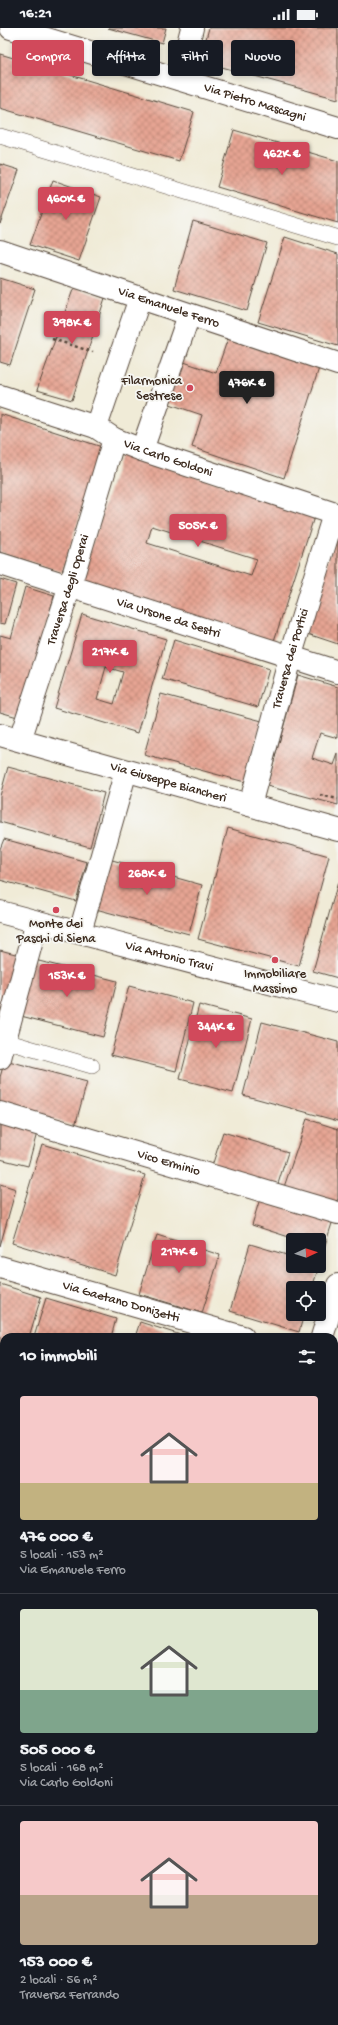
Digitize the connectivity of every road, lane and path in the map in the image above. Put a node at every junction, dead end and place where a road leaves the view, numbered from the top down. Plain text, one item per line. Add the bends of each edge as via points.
1 (11, 28) edge
2 (192, 28) edge
3 (179, 79) junction
4 (338, 128) edge
5 (0, 136) edge
6 (338, 238) edge
7 (0, 251) edge
8 (140, 298) junction
9 (189, 315) junction
10 (52, 338) dead end
11 (89, 351) dead end
12 (338, 364) edge
13 (0, 396) edge
14 (96, 427) junction
15 (114, 439) junction
16 (142, 450) junction
17 (336, 515) edge
18 (0, 564) edge
19 (70, 586) junction
20 (290, 658) junction
21 (338, 672) edge
22 (10, 738) edge
23 (126, 771) junction
24 (250, 805) junction
25 (338, 830) edge
26 (0, 912) edge
27 (37, 922) junction
28 (80, 932) junction
29 (338, 1001) edge
30 (2, 1050) edge
31 (92, 1066) dead end
32 (0, 1113) edge
33 (338, 1213) edge
34 (0, 1267) edge
35 (338, 1285) edge
36 (229, 1333) edge
37 (323, 1333) edge

1 - 3 street, Via Pietro Mascagni
2 - 3 street
3 - 4 street, Via Pietro Mascagni
5 - 6 lane
7 - 8 street, Via Emanuele Ferro
8 - 9 street, Via Emanuele Ferro
8 - 14 street
9 - 12 street, Via Emanuele Ferro
9 - 16 street
10 - 11 path
13 - 14 street, Via Carlo Goldoni
14 - 15 street, Via Carlo Goldoni
15 - 16 street, Via Carlo Goldoni
15 - 19 street, Traversa degli Operai
16 - 17 street, Via Carlo Goldoni
17 - 20 street, Traversa dei Portici
18 - 19 street, Via Ursone da Sestri
19 - 20 street, Via Ursone da Sestri
19 - 22 street, Traversa degli Operai
20 - 21 street, Via Ursone da Sestri
20 - 24 street, Traversa dei Portici
22 - 23 street, Via Giuseppe Biancheri
23 - 24 street, Via Giuseppe Biancheri
23 - 28 street
24 - 25 street, Via Giuseppe Biancheri
26 - 27 street, Via Antonio Travi
27 - 28 street, Via Antonio Travi
27 - 30 street
28 - 29 street, Via Antonio Travi
30 - 31 lane
32 - 33 street, Vico Erminio
34 - 36 street, Via Gaetano Donizetti
35 - 37 street

